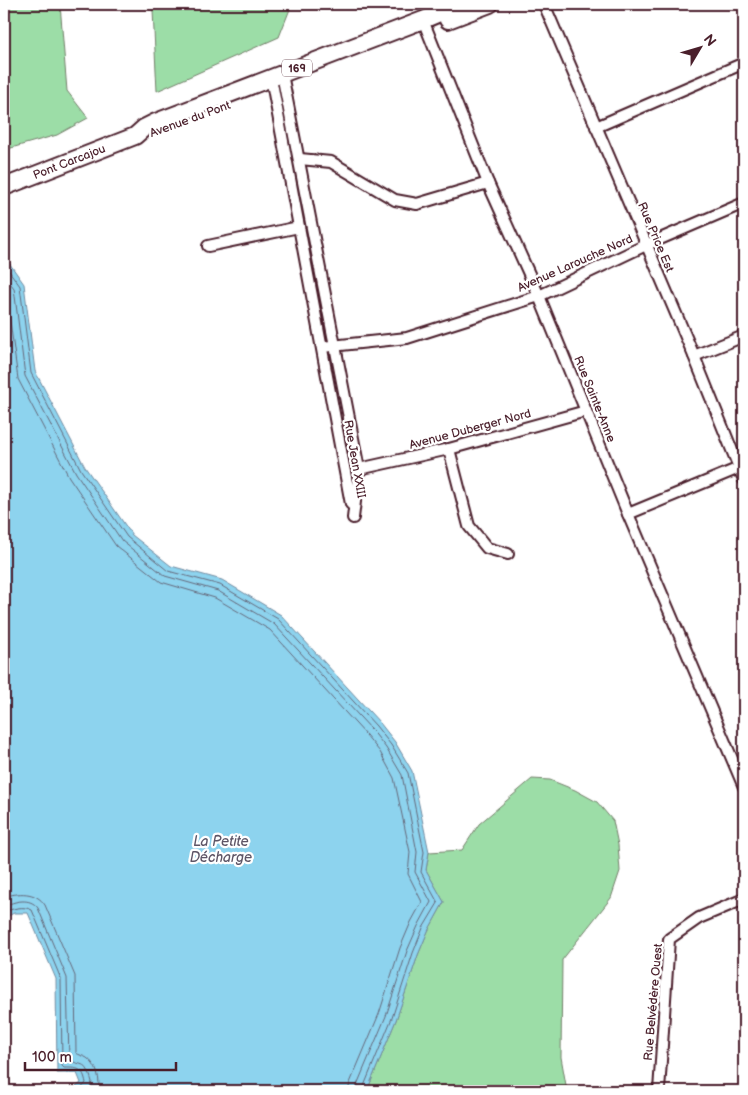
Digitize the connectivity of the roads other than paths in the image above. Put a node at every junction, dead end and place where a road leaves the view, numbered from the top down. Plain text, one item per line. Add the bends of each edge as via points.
1 (461, 4) edge
2 (490, 4) edge
3 (544, 4) edge
4 (425, 24) junction
5 (744, 63) edge
6 (278, 81) junction
7 (596, 127) junction
8 (135, 136) joint
9 (300, 159) junction
10 (488, 183) junction
11 (4, 187) edge
12 (744, 203) edge
13 (299, 227) junction
14 (646, 245) junction
15 (208, 246) dead end
16 (539, 296) junction
17 (744, 336) edge
18 (336, 344) junction
19 (322, 347) junction
20 (694, 356) junction
21 (586, 411) junction
22 (449, 449) junction
23 (742, 467) edge
24 (359, 469) junction
25 (744, 480) edge
26 (628, 514) junction
27 (508, 554) dead end
28 (744, 788) edge
29 (744, 899) edge
30 (658, 1091) edge

1 - 4 main road, Avenue du Pont / 169
2 - 4 main road, Avenue du Pont
3 - 7 street, Rue Price Est
4 - 6 main road, Avenue du Pont / 169
4 - 10 street, Rue Sainte-Anne
5 - 7 street
6 - 8 main road, Avenue du Pont / 169 via 156,122
6 - 9 street, Rue Jean XXIII
6 - 13 street, Rue Jean XXIII
7 - 14 street, Rue Price Est
8 - 11 main road, Pont Carcajou / 169
9 - 10 street via 331,162 395,200 418,204
9 - 18 street, Rue Jean XXIII
10 - 16 street, Rue Sainte-Anne
12 - 14 street, Avenue Larouche Nord
13 - 15 street
13 - 19 street, Rue Jean XXIII
14 - 16 street, Avenue Larouche Nord
14 - 20 street, Rue Price Est
16 - 18 street, Avenue Larouche Nord via 407,338
16 - 21 street, Rue Sainte-Anne
17 - 20 street
18 - 19 street, Avenue Larouche Nord
18 - 24 street, Rue Jean XXIII
19 - 24 street, Rue Jean XXIII via 353,518
20 - 23 street, Rue Price Est
21 - 22 street, Avenue Duberger Nord
21 - 26 street, Rue Sainte-Anne
22 - 24 street, Avenue Duberger Nord
22 - 27 street via 469,526 487,548
23 - 25 street, Rue Price Est
23 - 26 street
26 - 28 street, Rue Sainte-Anne
29 - 30 street, Rue Belvédère Ouest via 699,918 670,939

